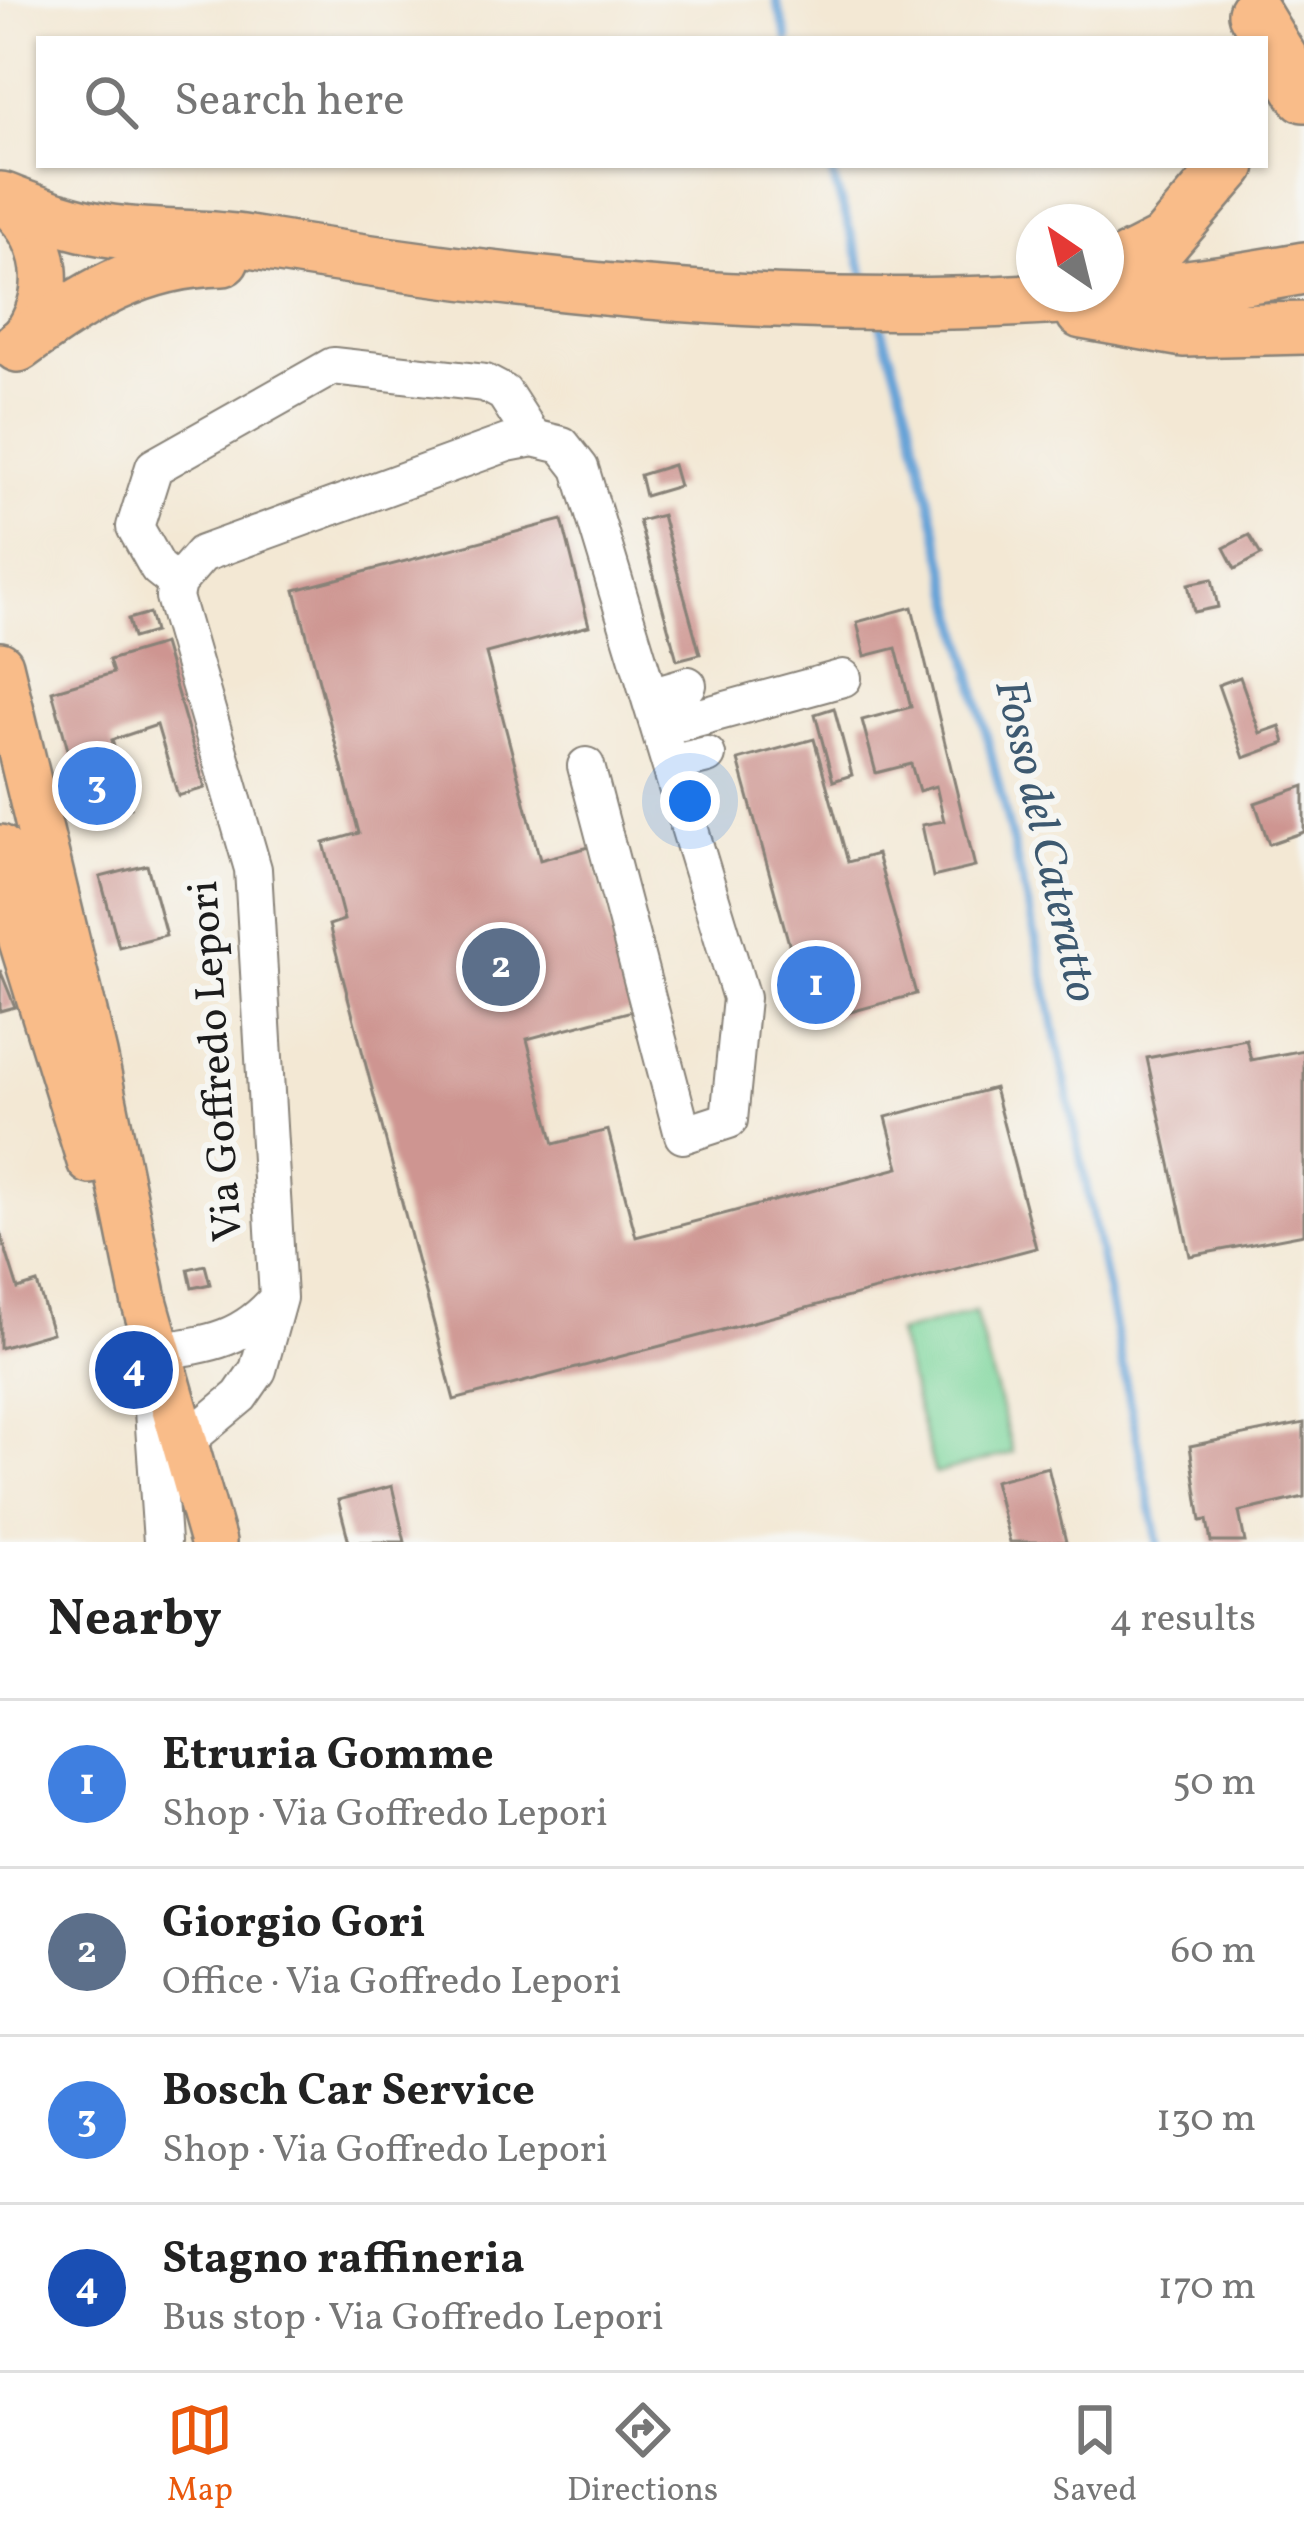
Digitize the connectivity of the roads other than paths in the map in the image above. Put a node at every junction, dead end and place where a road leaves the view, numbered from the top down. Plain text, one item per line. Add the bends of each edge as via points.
1 (1268, 40) edge
2 (1304, 96) edge
3 (1228, 168) edge
4 (1, 197) edge
5 (357, 260) junction
6 (1124, 263) edge
7 (1304, 268) edge
8 (1124, 287) edge
9 (1016, 300) edge
10 (1100, 312) edge
11 (1304, 328) edge
12 (5, 357) edge
13 (533, 438) junction
14 (177, 583) junction
15 (0, 665) edge
16 (843, 678) dead end
17 (688, 685) dead end
18 (655, 712) junction
19 (707, 755) dead end
20 (670, 764) junction
21 (586, 766) dead end
22 (0, 848) edge
23 (127, 1261) junction
24 (278, 1298) junction
25 (145, 1304) junction
26 (160, 1352) junction
27 (185, 1442) junction
28 (162, 1542) edge
29 (213, 1542) edge

1 - 2 highway
3 - 6 highway via 1163,243
4 - 5 highway via 110,231 219,237
4 - 12 main road via 23,216 46,268 35,324
5 - 9 highway via 635,294 907,308
5 - 12 highway via 206,260 132,275 85,297
7 - 8 highway
10 - 11 highway via 1183,331
13 - 14 street via 202,554
13 - 14 street via 505,393 485,382 333,366 154,466 135,527 158,568
13 - 18 street via 562,445 580,468
14 - 24 street, Via Goffredo Lepori via 174,597 253,869
15 - 25 main road
16 - 18 street
17 - 18 street
18 - 20 street
19 - 20 street
20 - 21 street via 741,998 729,1120 683,1135
22 - 23 main road via 28,963
23 - 25 main road
23 - 28 street via 157,1410
24 - 26 street, Via Goffredo Lepori via 232,1339
24 - 27 street, Via Goffredo Lepori via 259,1370
25 - 26 main road
26 - 27 main road
27 - 29 main road

